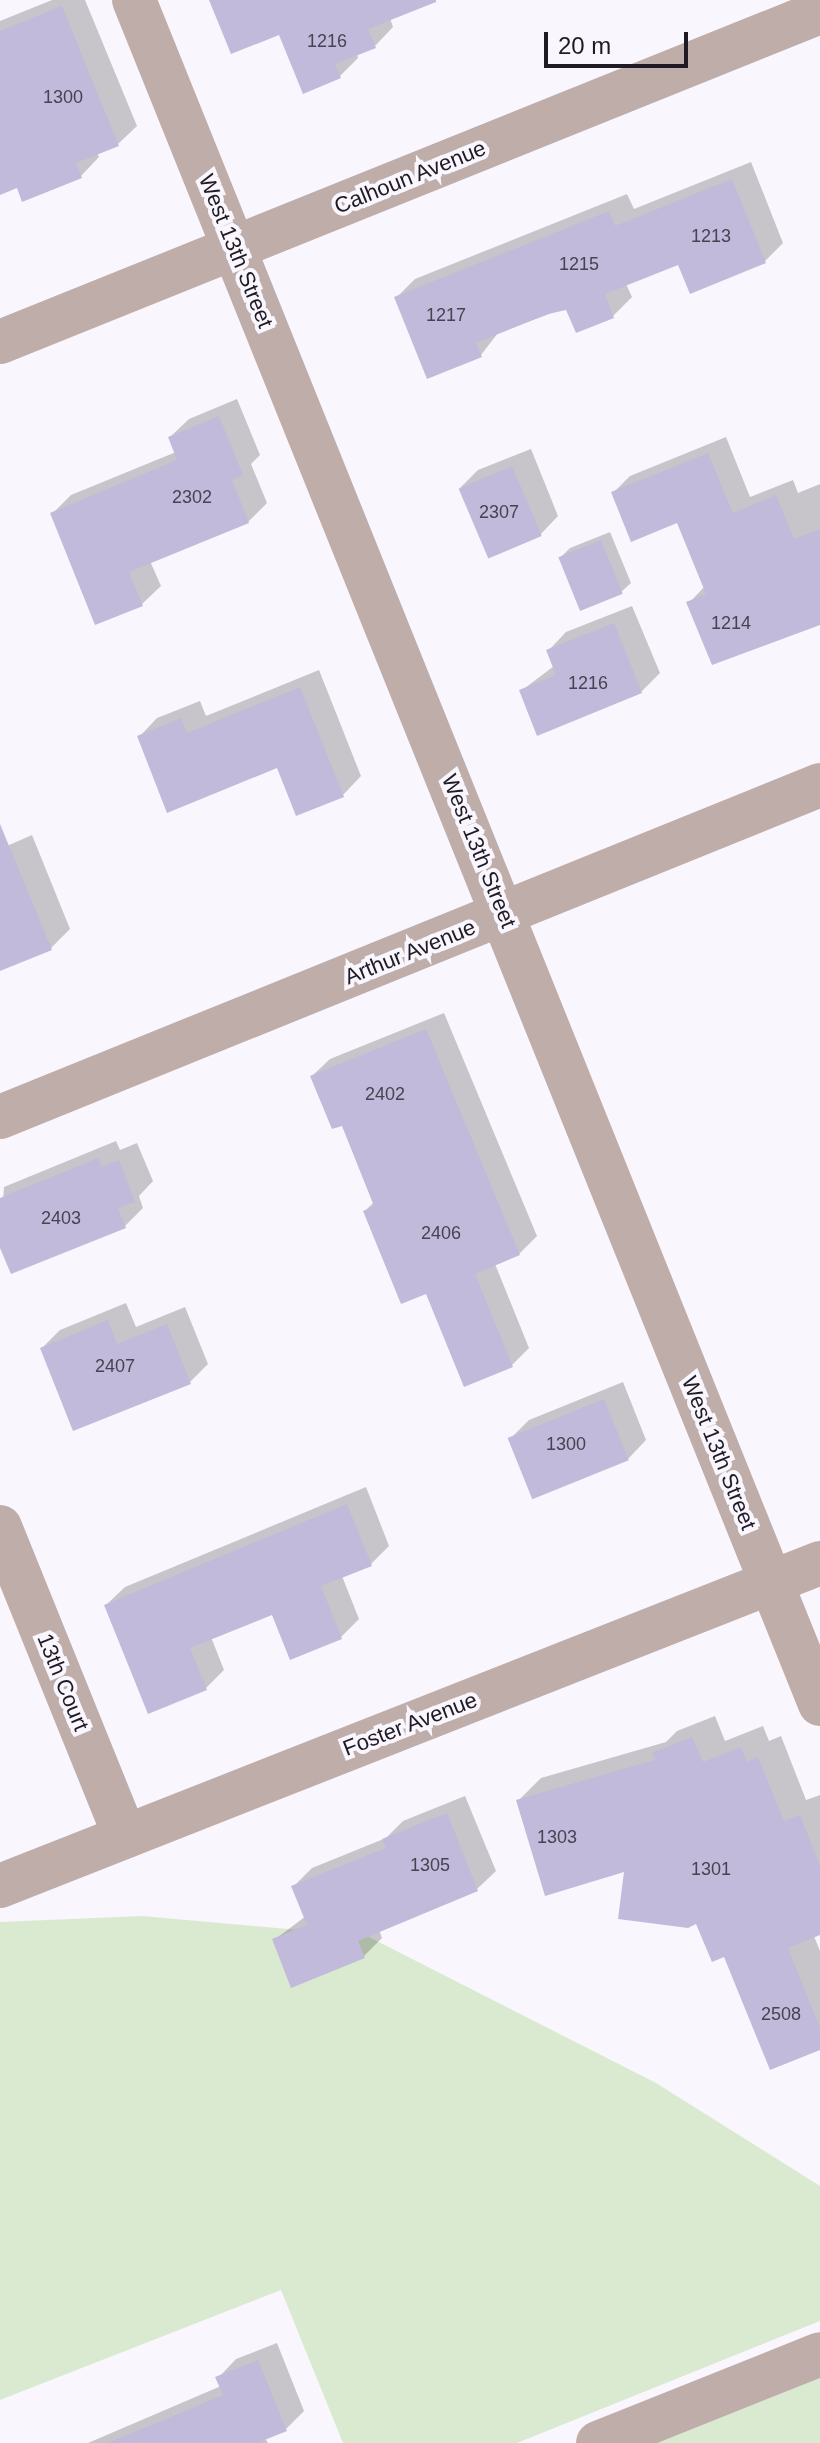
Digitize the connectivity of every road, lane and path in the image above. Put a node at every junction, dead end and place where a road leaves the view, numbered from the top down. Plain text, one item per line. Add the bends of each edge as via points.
1 (134, 0) edge
2 (820, 12) edge
3 (235, 248) junction
4 (0, 342) edge
5 (820, 785) edge
6 (504, 914) junction
7 (0, 1117) edge
8 (0, 1527) edge
9 (820, 1563) edge
10 (770, 1583) junction
11 (820, 1704) edge
12 (125, 1837) junction
13 (0, 1886) edge
14 (820, 2354) edge
15 (598, 2443) edge

1 - 3 street, West 13th Street
2 - 3 street, Calhoun Avenue
3 - 4 street, Calhoun Avenue
3 - 6 street, West 13th Street
5 - 6 street, Arthur Avenue
6 - 7 street, Arthur Avenue
6 - 10 street, West 13th Street
8 - 12 street, 13th Court
9 - 10 street, Foster Avenue
10 - 11 street, West 13th Street
10 - 12 street, Foster Avenue
12 - 13 street, Foster Avenue
14 - 15 street

